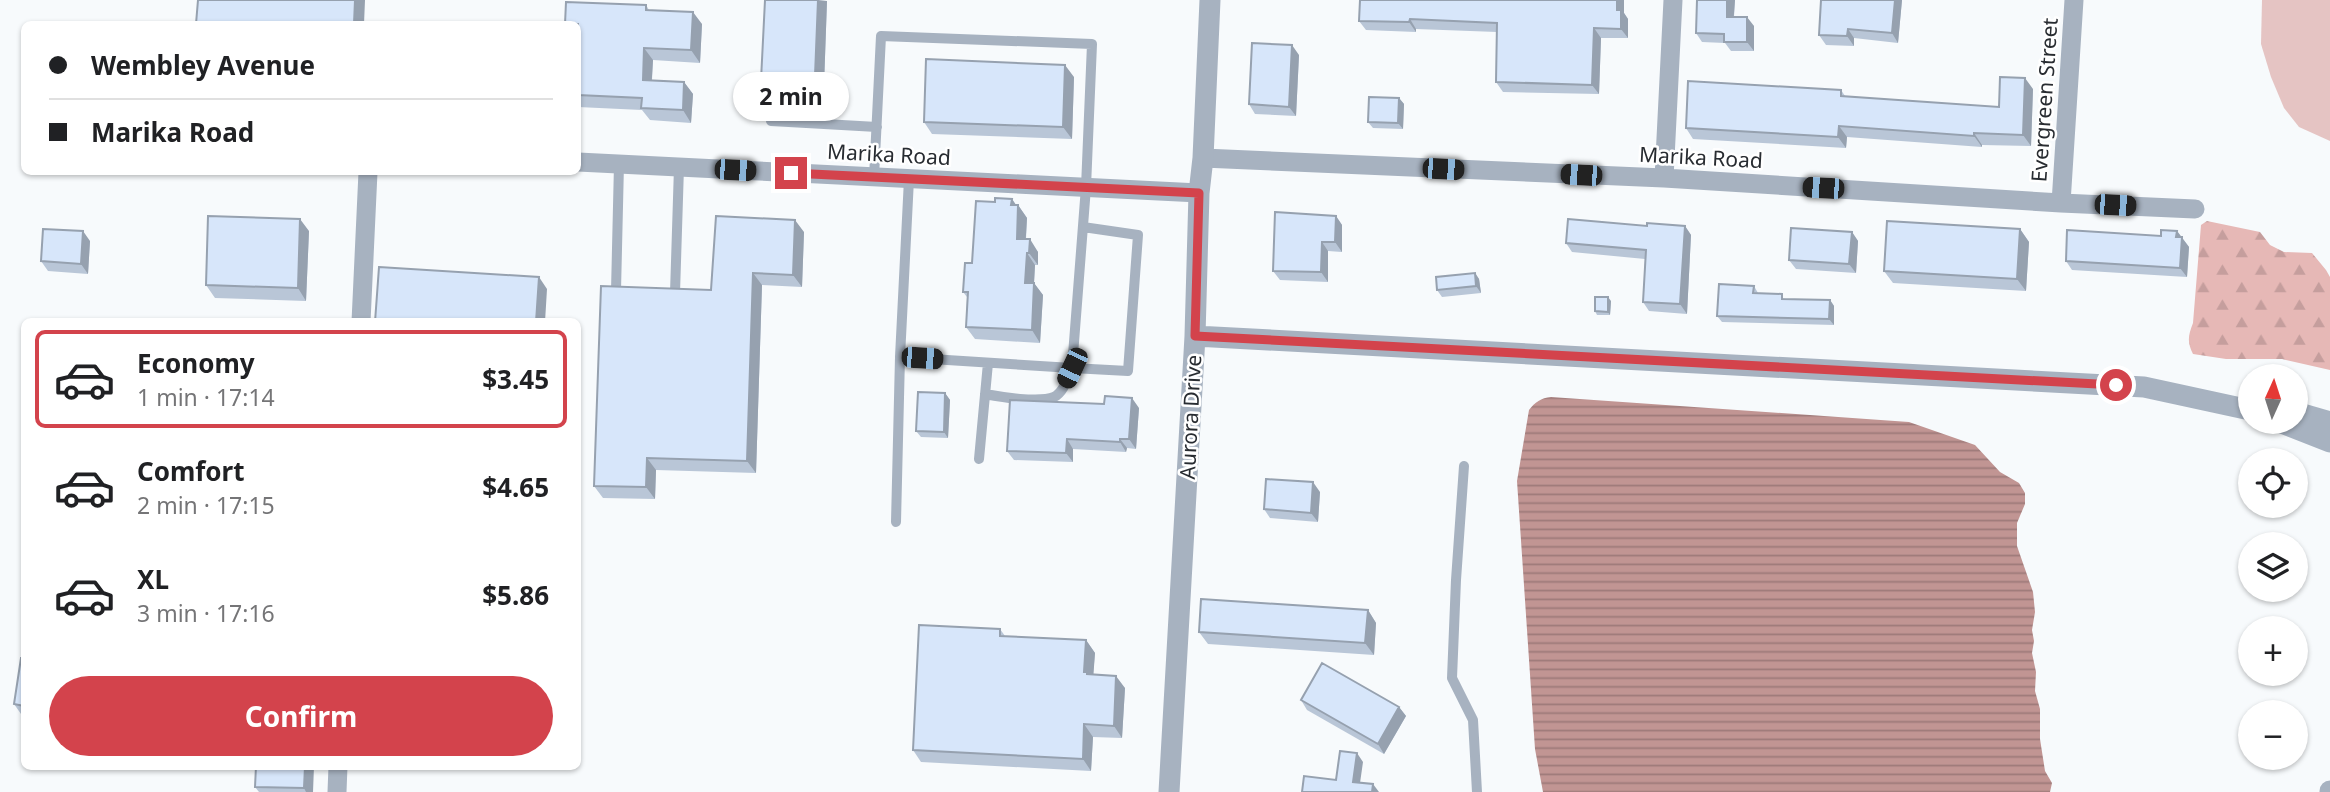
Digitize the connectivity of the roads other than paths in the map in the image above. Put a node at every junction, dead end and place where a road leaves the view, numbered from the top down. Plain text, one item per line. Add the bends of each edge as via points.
1 (1210, 0) edge
2 (1673, 0) edge
3 (2074, 0) edge
4 (771, 121) dead end
5 (877, 127) junction
6 (1203, 158) junction
7 (581, 162) edge
8 (619, 164) junction
9 (679, 167) junction
10 (368, 175) edge
11 (874, 177) junction
12 (909, 178) junction
13 (1664, 178) junction
14 (1086, 187) junction
15 (1199, 193) junction
16 (2061, 203) junction
17 (2195, 209) dead end
18 (1083, 227) junction
19 (615, 291) edge
20 (675, 293) edge
21 (361, 318) edge
22 (1195, 336) junction
23 (900, 357) junction
24 (988, 363) junction
25 (1072, 368) junction
26 (985, 394) junction
27 (2238, 407) edge
28 (2308, 416) edge
29 (2330, 422) edge
30 (2308, 433) edge
31 (2330, 442) edge
32 (979, 459) dead end
33 (1464, 466) dead end
34 (896, 523) dead end
35 (338, 770) edge
36 (337, 792) edge
37 (1170, 792) edge
38 (1477, 792) edge

1 - 6 street, Aurora Drive
2 - 13 street
3 - 16 street, Evergreen Street
4 - 5 lane
5 - 11 lane
5 - 14 lane via 881,36 1092,44
6 - 13 street, Marika Road
6 - 15 street, Aurora Drive
7 - 8 street, Marika Road
8 - 9 street, Marika Road
8 - 19 lane
9 - 11 street, Marika Road
9 - 20 lane
10 - 21 street
11 - 12 street, Marika Road
12 - 14 street, Marika Road
12 - 23 lane
13 - 16 street, Marika Road
14 - 15 street, Marika Road
14 - 18 lane
15 - 22 street, Aurora Drive
16 - 17 street, Marika Road
18 - 25 lane
18 - 25 lane via 1138,235 1128,372
22 - 27 street via 2144,387
22 - 37 street, Aurora Drive
23 - 24 lane
23 - 34 lane
24 - 25 lane
24 - 26 lane
25 - 26 lane via 1054,397 1018,399
26 - 32 lane
28 - 29 street
30 - 31 street
33 - 38 lane via 1452,678 1473,720
35 - 36 street

